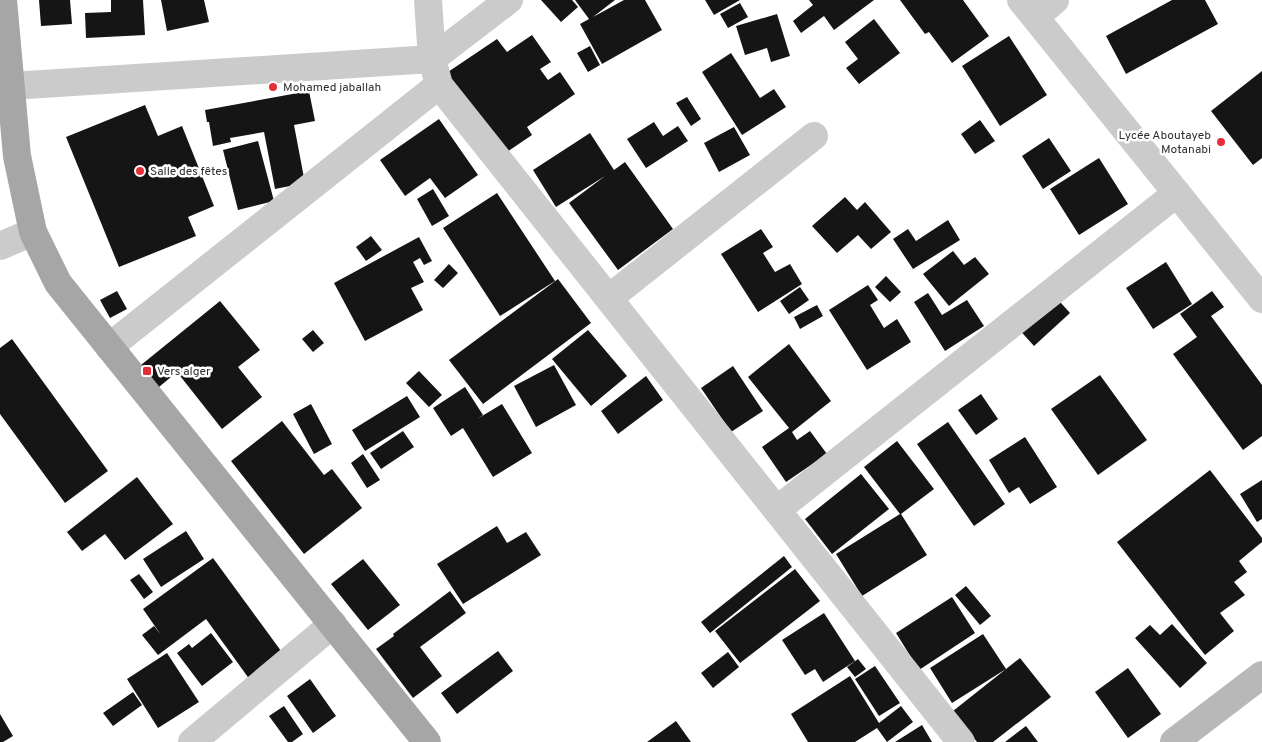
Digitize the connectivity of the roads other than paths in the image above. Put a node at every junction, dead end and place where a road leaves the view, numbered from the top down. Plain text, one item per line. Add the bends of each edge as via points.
1 (3, 0) edge
2 (428, 0) edge
3 (509, 0) edge
4 (1037, 6) edge
5 (432, 59) junction
6 (439, 85) junction
7 (11, 86) junction
8 (814, 136) dead end
9 (1177, 193) junction
10 (33, 232) junction
11 (0, 246) edge
12 (608, 298) junction
13 (1262, 299) edge
14 (109, 347) junction
15 (778, 510) junction
16 (332, 624) junction
17 (1262, 675) edge
18 (192, 742) edge
19 (426, 742) edge
20 (961, 742) edge
21 (1174, 742) edge

1 - 7 main road
2 - 5 street
3 - 5 street
4 - 9 street
5 - 6 street
5 - 7 street
6 - 12 street
6 - 14 street
7 - 10 main road via 17,156
8 - 12 street
9 - 13 street
9 - 15 street
10 - 11 street
10 - 14 main road via 58,283
12 - 15 street
14 - 16 main road
15 - 20 street
16 - 18 street
16 - 19 main road
17 - 21 main road

